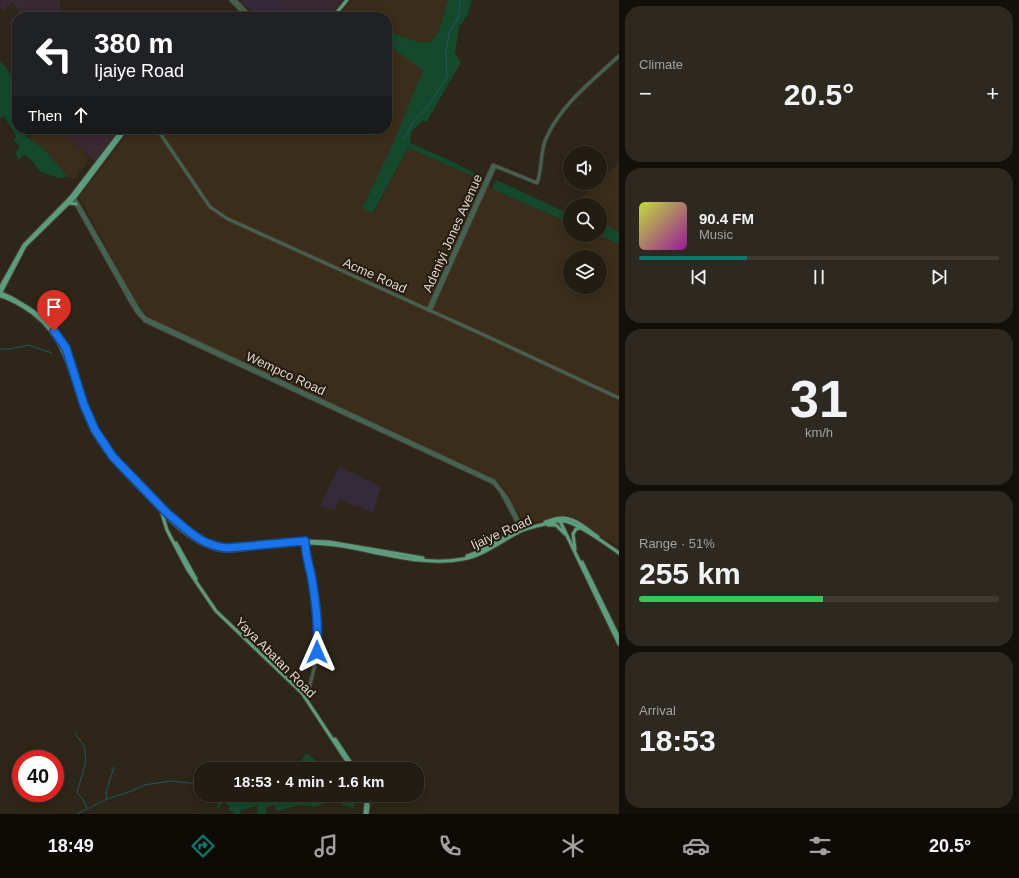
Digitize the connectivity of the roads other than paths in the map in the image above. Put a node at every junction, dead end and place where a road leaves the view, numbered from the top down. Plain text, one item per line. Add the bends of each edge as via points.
1 (231, 0) edge
2 (235, 0) edge
3 (348, 0) edge
4 (242, 12) edge
5 (246, 12) edge
6 (338, 12) edge
7 (619, 56) edge
8 (119, 134) edge
9 (122, 134) edge
10 (160, 134) edge
11 (73, 197) junction
12 (69, 203) junction
13 (76, 204) junction
14 (0, 287) edge
15 (0, 294) edge
16 (129, 297) junction
17 (429, 310) junction
18 (619, 398) edge
19 (165, 515) junction
20 (560, 519) junction
21 (542, 524) junction
22 (581, 528) junction
23 (522, 529) junction
24 (568, 538) junction
25 (305, 542) junction
26 (575, 549) junction
27 (619, 552) edge
28 (581, 564) junction
29 (602, 606) junction
30 (619, 638) edge
31 (619, 644) edge
32 (306, 697) junction
33 (349, 762) edge
34 (367, 802) edge
35 (366, 814) edge

1 - 4 street
2 - 5 street
3 - 6 main road
7 - 17 street, Adeniyi Jones Avenue via 557,118 543,148 537,184 494,166
8 - 11 main road
9 - 11 main road
10 - 17 street, Acme Road via 210,207 228,220
11 - 12 main road
11 - 13 street, Wempco Road
11 - 14 main road via 26,241
11 - 16 street, Wempco Road
12 - 13 main road
12 - 15 main road via 25,246
13 - 16 street, Wempco Road
15 - 19 main road, Ijaiye Road via 33,313 55,336 67,358 90,424 106,452
16 - 23 street, Wempco Road via 149,320 494,481 507,498
17 - 18 street, Acme Road
19 - 25 main road, Ijaiye Road via 207,546 221,550
19 - 32 main road, Yaya Abatan Road via 172,537 218,610
20 - 21 main road, Ijaiye Road
20 - 22 main road
20 - 23 main road, Ijaiye Road
20 - 24 main road
20 - 26 main road
20 - 27 main road via 568,519 583,527
21 - 23 main road, Ijaiye Road
21 - 24 main road via 556,526
22 - 26 main road via 574,530
22 - 27 main road
23 - 25 main road, Ijaiye Road via 476,553 447,559 330,542
24 - 28 main road
25 - 32 street via 315,593 318,640 314,671
26 - 28 main road
28 - 29 main road
29 - 30 main road
29 - 31 main road
32 - 33 main road, Yaya Abatan Road
34 - 35 main road

